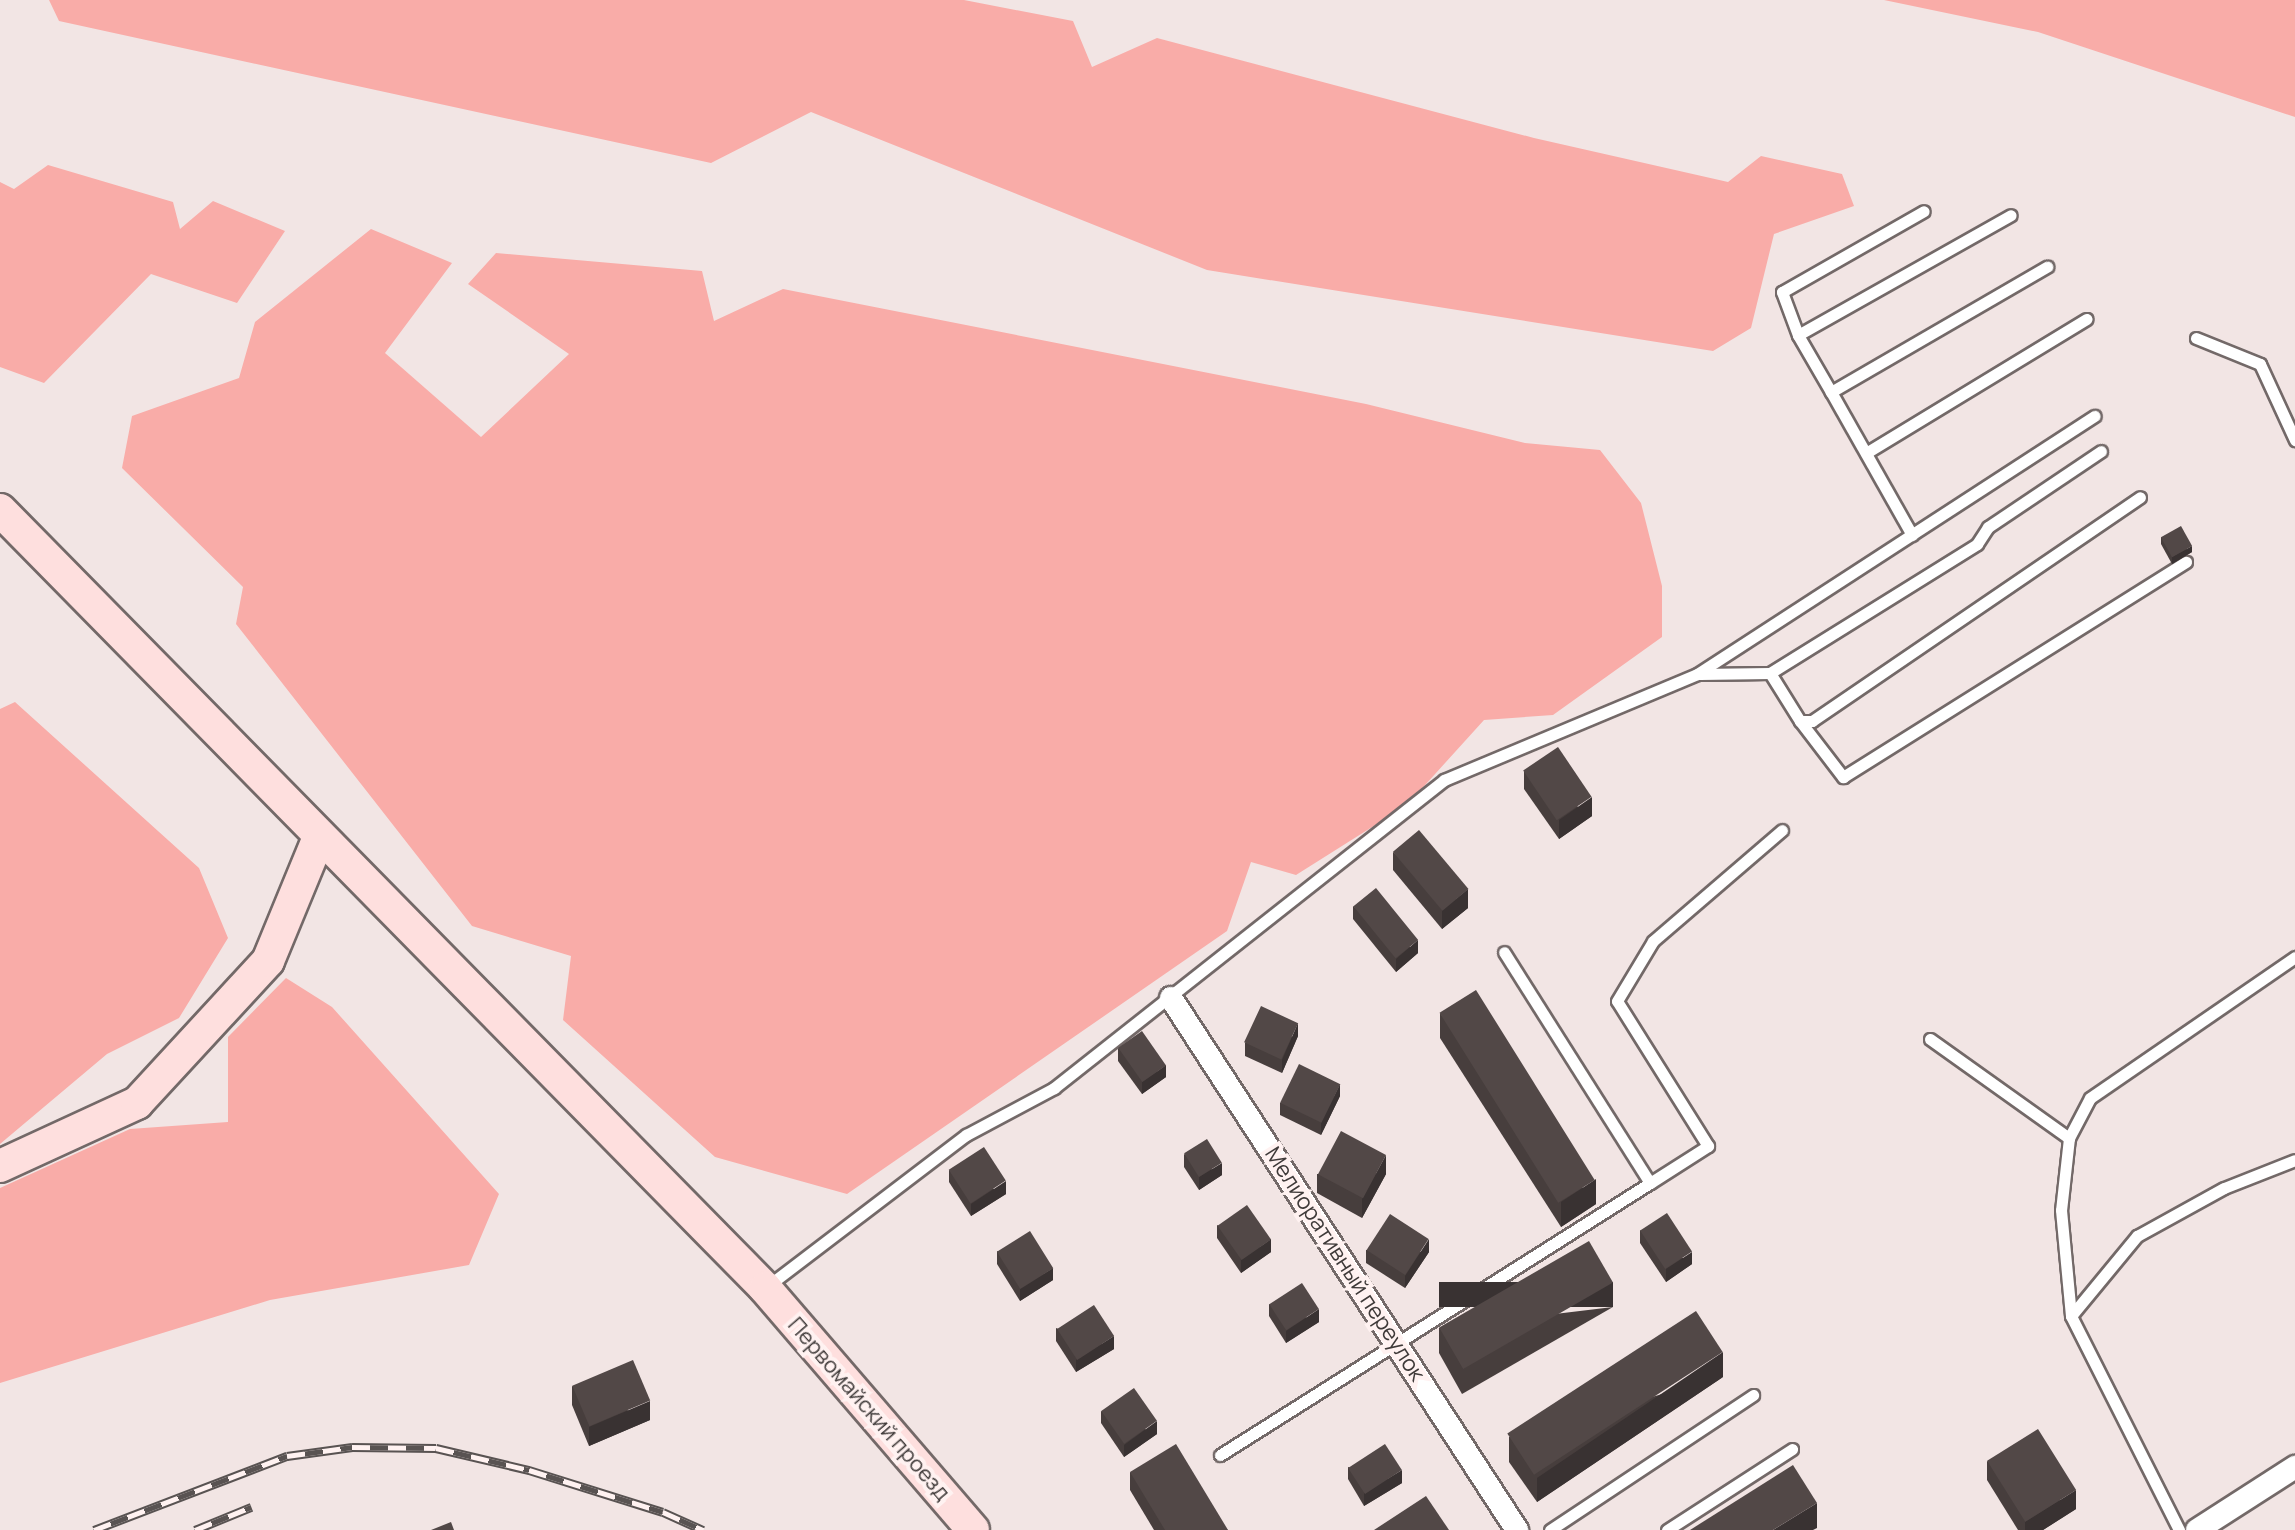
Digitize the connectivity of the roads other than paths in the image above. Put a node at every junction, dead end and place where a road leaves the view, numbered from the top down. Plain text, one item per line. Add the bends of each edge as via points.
1 (1924, 211) dead end
2 (2011, 215) dead end
3 (2047, 267) dead end
4 (2086, 319) dead end
5 (1798, 335) junction
6 (2196, 338) dead end
7 (1831, 392) junction
8 (2095, 416) dead end
9 (2295, 440) edge
10 (2101, 451) dead end
11 (1866, 453) junction
12 (2140, 497) dead end
13 (0, 510) edge
14 (1912, 535) junction
15 (2186, 562) dead end
16 (1770, 673) junction
17 (1697, 674) junction
18 (1800, 721) junction
19 (1782, 830) dead end
20 (319, 837) junction
21 (1504, 952) dead end
22 (2295, 957) edge
23 (1171, 998) junction
24 (1930, 1039) dead end
25 (2069, 1138) junction
26 (2295, 1160) edge
27 (0, 1166) edge
28 (1650, 1183) junction
29 (765, 1288) junction
30 (2071, 1316) junction
31 (1395, 1340) junction
32 (1753, 1395) dead end
33 (1792, 1449) dead end
34 (1220, 1455) dead end
35 (2295, 1467) edge
36 (973, 1530) edge
37 (1517, 1530) edge
38 (1550, 1530) edge
39 (1667, 1530) edge
40 (2179, 1530) edge
41 (2197, 1530) edge

1 - 5 lane via 1782,292
2 - 5 lane
3 - 7 lane
4 - 11 lane
5 - 7 lane
6 - 9 lane via 2260,364
7 - 11 lane
8 - 14 lane
10 - 16 lane via 1988,527 1977,544
11 - 14 lane
12 - 18 lane via 1812,721
13 - 20 main road, Первомайский проезд
14 - 17 lane
15 - 18 lane via 1843,777
16 - 17 lane
16 - 18 lane
17 - 23 lane via 1444,780
19 - 28 lane via 1653,941 1617,1001 1708,1146
20 - 27 main road via 268,961 137,1103
20 - 29 main road, Первомайский проезд
21 - 28 lane
22 - 25 lane via 2090,1098
23 - 29 lane via 1054,1088 966,1135
23 - 31 street, Мелиоративный переулок
24 - 25 lane
25 - 30 lane via 2061,1210
26 - 30 lane via 2224,1188 2137,1236
28 - 31 lane
29 - 36 main road, Первомайский проезд
30 - 40 lane
31 - 34 lane
31 - 37 street, Мелиоративный переулок
32 - 38 lane
33 - 39 lane
35 - 41 street

